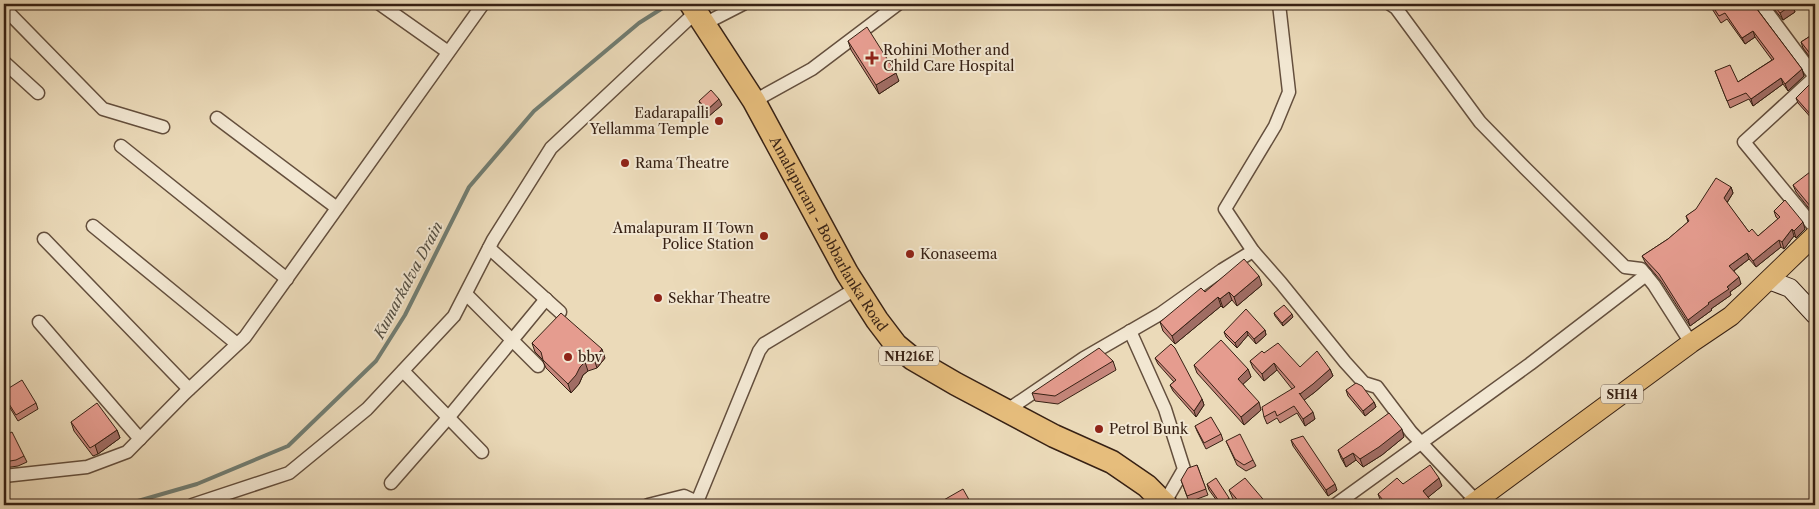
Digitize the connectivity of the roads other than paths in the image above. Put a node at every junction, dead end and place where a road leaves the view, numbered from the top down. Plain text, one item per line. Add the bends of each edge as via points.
1 (380, 4) edge
2 (483, 4) edge
3 (742, 4) edge
4 (898, 4) edge
5 (1280, 4) edge
6 (1390, 4) edge
7 (1761, 4) edge
8 (4, 8) edge
9 (697, 13) edge
10 (448, 52) junction
11 (4, 62) edge
12 (38, 93) dead end
13 (754, 101) junction
14 (217, 118) dead end
15 (163, 127) dead end
16 (121, 146) dead end
17 (337, 208) junction
18 (94, 226) dead end
19 (1815, 228) edge
20 (1815, 235) edge
21 (44, 239) dead end
22 (489, 248) junction
23 (1253, 251) junction
24 (1646, 275) junction
25 (287, 279) junction
26 (1769, 280) junction
27 (857, 288) junction
28 (466, 294) junction
29 (546, 299) junction
30 (560, 312) edge
31 (1815, 315) edge
32 (39, 322) dead end
33 (1130, 330) junction
34 (512, 340) junction
35 (1691, 343) junction
36 (238, 344) junction
37 (538, 366) dead end
38 (403, 371) junction
39 (189, 389) junction
40 (1006, 411) junction
41 (448, 418) junction
42 (140, 439) junction
43 (1420, 443) junction
44 (482, 452) dead end
45 (4, 476) edge
46 (390, 483) dead end
47 (697, 504) edge
48 (1165, 504) edge
49 (1474, 504) edge
50 (192, 505) edge
51 (648, 505) edge
52 (1335, 505) edge

1 - 10 street
2 - 10 street
3 - 9 street
4 - 13 street via 812,69
5 - 23 street via 1289,92 1275,126 1225,209
6 - 24 street via 1480,122 1625,267 1642,269
7 - 19 street via 1815,77 1744,142
8 - 15 street via 104,109
9 - 13 highway, Amalapuram - Bobbarlanka Road / NH216E
9 - 22 street via 551,148
10 - 17 street
11 - 12 street
13 - 27 highway, Amalapuram - Bobbarlanka Road / NH216E
14 - 17 street
16 - 25 street
17 - 25 street
18 - 36 street
20 - 26 main road, SH14
21 - 39 street
22 - 28 street
22 - 29 street
23 - 33 street via 1160,314
23 - 43 street via 1364,383 1377,387
24 - 35 street
24 - 43 street
25 - 36 street
26 - 31 street via 1790,288
26 - 35 main road, SH14 via 1731,316
27 - 40 highway, Amalapuram - Bobbarlanka Road / NH216E via 896,345 913,360
27 - 47 street via 759,350
28 - 34 street
28 - 38 street via 454,316
29 - 30 street
29 - 34 street
32 - 42 street
33 - 40 street
33 - 48 street via 1165,409 1184,469
34 - 37 street
34 - 41 street
35 - 49 main road, SH14
36 - 39 street
38 - 41 street
38 - 50 street via 367,409 289,473
39 - 42 street
40 - 48 highway, Amalapuram - Bobbarlanka Road / NH216E via 1112,462 1147,486
41 - 44 street
41 - 46 street
42 - 45 street via 127,452 86,467
43 - 49 street
43 - 52 street
47 - 51 street via 684,496

